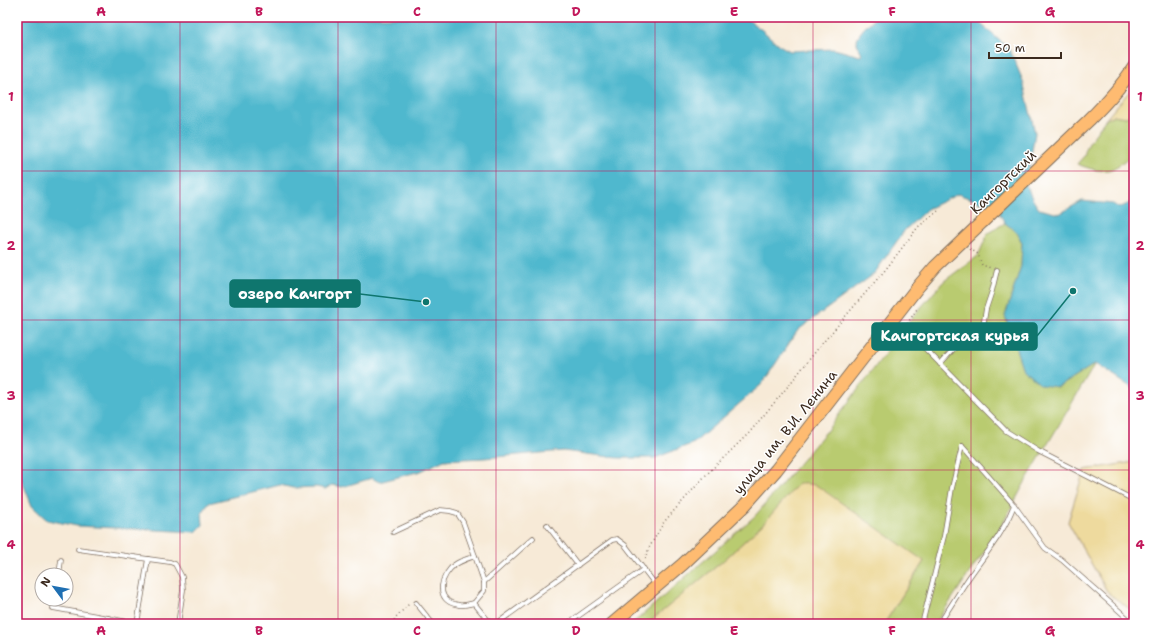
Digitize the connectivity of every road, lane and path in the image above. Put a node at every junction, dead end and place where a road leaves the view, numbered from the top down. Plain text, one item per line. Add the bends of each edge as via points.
1 (1134, 67) edge
2 (938, 210) dead end
3 (965, 243) junction
4 (997, 270) joint
5 (916, 302) dead end
6 (908, 332) joint
7 (940, 364) junction
8 (1134, 500) edge
9 (1014, 505) junction
10 (547, 525) dead end
11 (393, 532) dead end
12 (533, 538) dead end
13 (78, 549) dead end
14 (475, 556) junction
15 (148, 559) junction
16 (61, 560) dead end
17 (578, 564) junction
18 (60, 567) edge
19 (644, 569) junction
20 (484, 582) junction
21 (657, 586) junction
22 (416, 603) joint
23 (474, 603) junction
24 (53, 607) edge
25 (108, 618) junction
26 (106, 624) edge
27 (178, 624) edge
28 (393, 624) edge
29 (433, 624) edge
30 (491, 624) edge
31 (496, 624) edge
32 (567, 624) edge
33 (612, 624) edge
34 (922, 624) edge
35 (939, 624) edge
36 (1134, 624) edge

1 - 3 main road, Качгортский via 1111,98
2 - 19 path via 918,227 749,433 705,476 664,522 649,548
3 - 4 path via 978,254 982,265
3 - 21 main road, улица им. В.И. Ленина via 935,267 917,288 771,476 744,506
4 - 7 lane via 982,333 972,335 957,344
5 - 6 path via 917,310 905,326
6 - 7 lane
7 - 8 lane via 1006,431 1038,451
9 - 34 lane via 962,446 944,536
9 - 35 lane via 995,544 968,579
9 - 36 lane via 1045,548
10 - 17 lane
11 - 14 lane via 440,510 457,513 463,522
12 - 20 lane
13 - 15 lane
14 - 20 lane
14 - 23 lane via 459,562 450,569 441,587 446,598 452,603 460,606
15 - 25 lane via 137,624
15 - 27 lane via 175,564 182,577 183,590
16 - 18 lane
17 - 19 lane via 612,540 617,540 626,545
17 - 31 lane
19 - 21 lane
19 - 32 lane
20 - 23 lane via 484,592
21 - 33 main road, улица им. В.И. Ленина
22 - 28 path via 410,604 395,618
22 - 29 lane
23 - 30 lane
24 - 25 lane
25 - 26 lane

